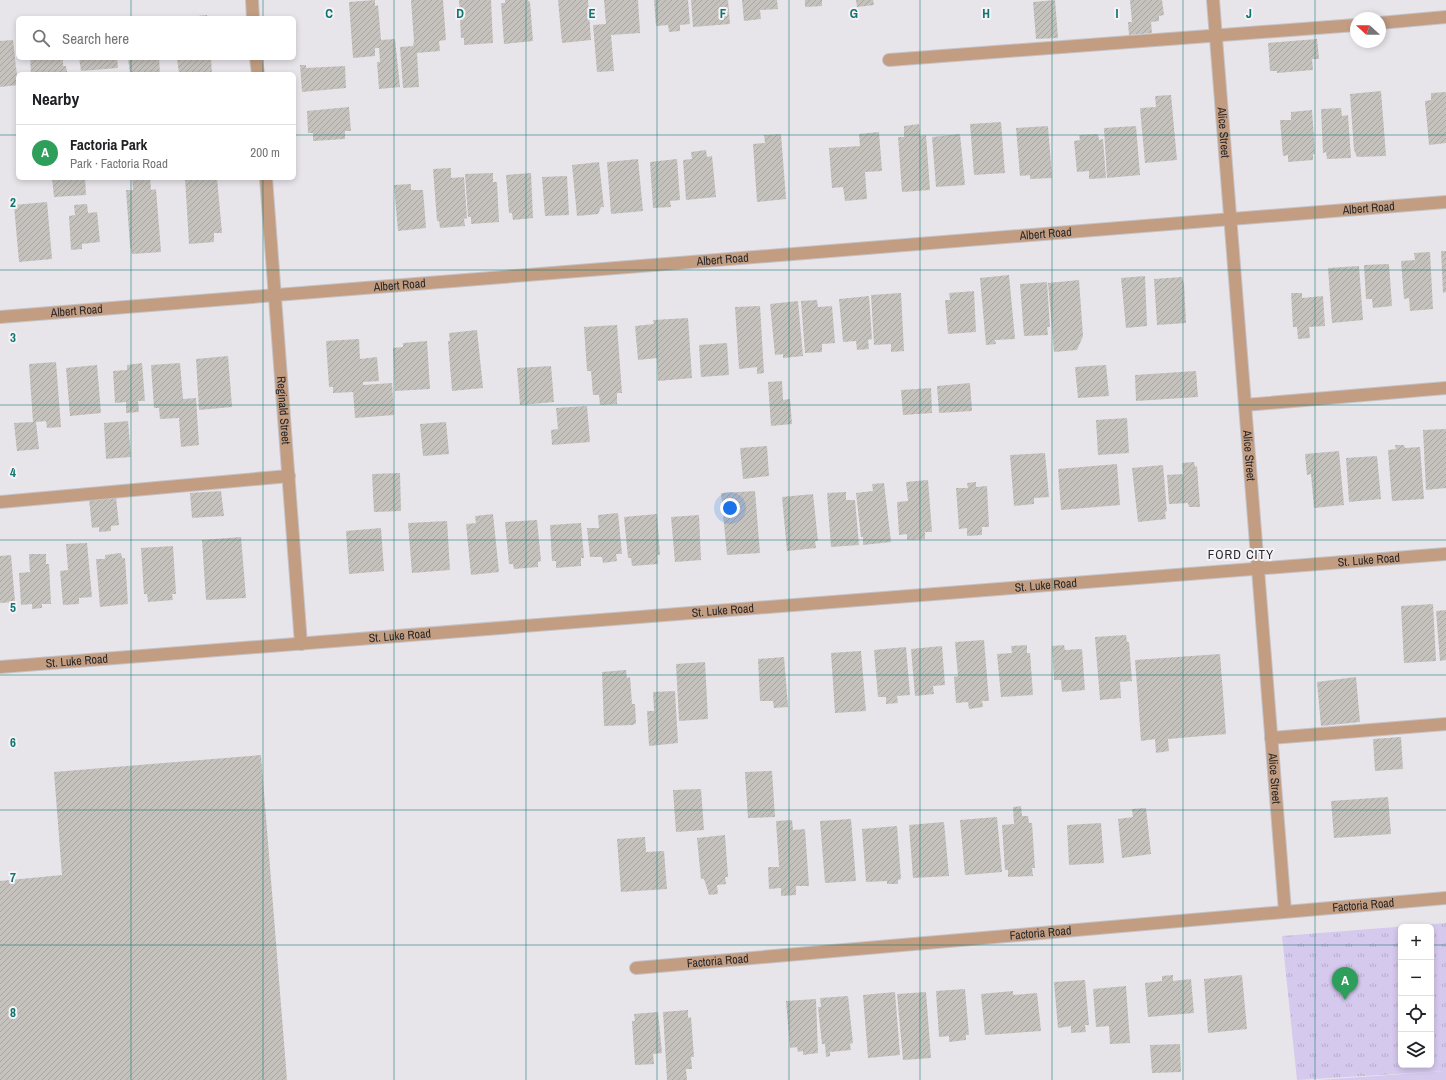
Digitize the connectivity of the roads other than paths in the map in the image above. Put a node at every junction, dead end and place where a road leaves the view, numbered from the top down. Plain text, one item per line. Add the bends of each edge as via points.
1 (252, 0) edge
2 (1213, 0) edge
3 (253, 16) edge
4 (1446, 17) edge
5 (1386, 22) edge
6 (1350, 25) edge
7 (1216, 36) junction
8 (256, 60) edge
9 (889, 60) dead end
10 (258, 72) edge
11 (266, 180) edge
12 (1446, 202) edge
13 (1230, 219) junction
14 (275, 295) junction
15 (0, 317) edge
16 (1446, 388) edge
17 (1245, 405) junction
18 (288, 476) junction
19 (0, 502) edge
20 (1446, 554) edge
21 (1258, 568) junction
22 (301, 644) junction
23 (0, 667) edge
24 (1446, 724) edge
25 (1271, 738) junction
26 (1446, 898) edge
27 (1285, 910) junction
28 (636, 968) dead end

1 - 3 street
2 - 7 street, Alice Street
4 - 5 street
6 - 7 street
7 - 9 street
7 - 13 street, Alice Street
8 - 10 street
11 - 14 street, Reginald Street
12 - 13 street, Albert Road
13 - 14 street, Albert Road
13 - 17 street, Alice Street
14 - 15 street, Albert Road
14 - 18 street, Reginald Street
16 - 17 street
17 - 21 street, Alice Street
18 - 19 street
18 - 22 street, Reginald Street
20 - 21 street, St. Luke Road
21 - 22 street, St. Luke Road
21 - 25 street, Alice Street
22 - 23 street, St. Luke Road
24 - 25 street
25 - 27 street, Alice Street
26 - 27 street, Factoria Road
27 - 28 street, Factoria Road

